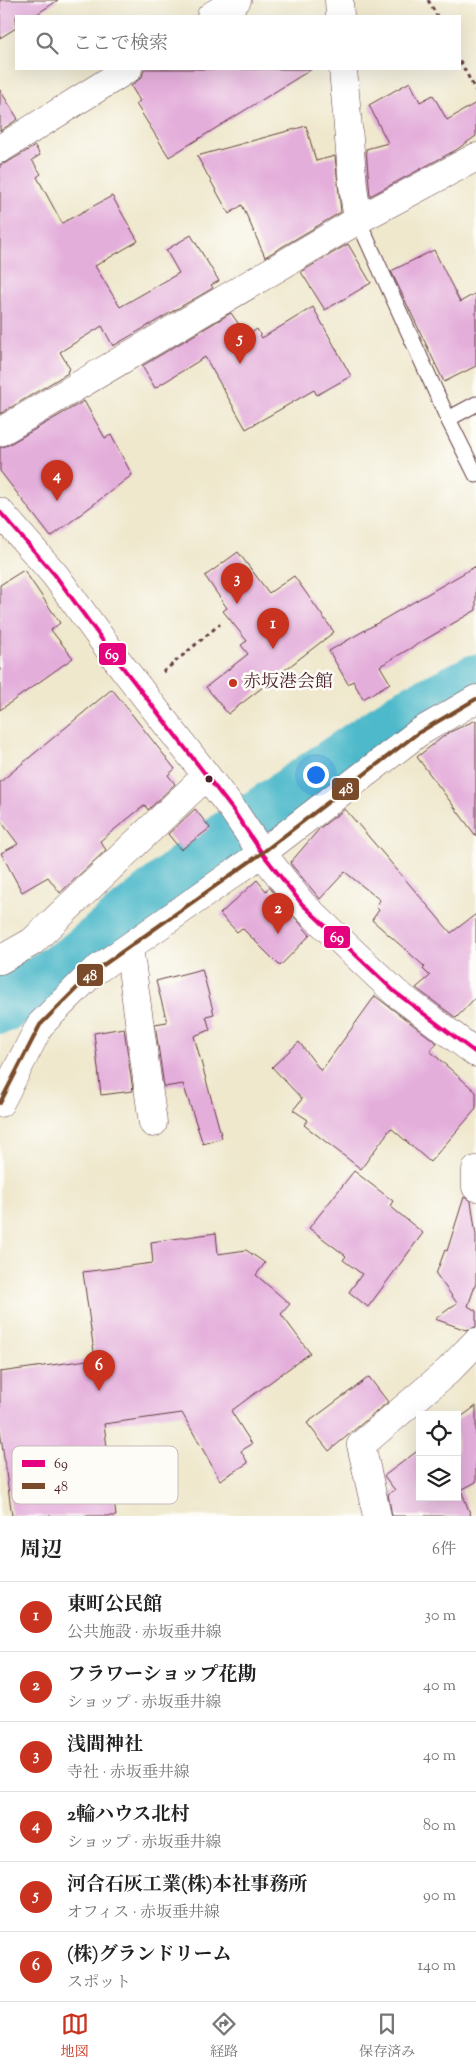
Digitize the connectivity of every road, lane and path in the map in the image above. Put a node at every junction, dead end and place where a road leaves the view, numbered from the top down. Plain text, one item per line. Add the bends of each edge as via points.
1 (237, 0) edge
2 (339, 0) edge
3 (428, 0) edge
4 (213, 15) edge
5 (340, 15) edge
6 (436, 15) edge
7 (461, 63) edge
8 (126, 70) edge
9 (343, 70) edge
10 (476, 91) edge
11 (0, 149) edge
12 (476, 157) edge
13 (358, 220) junction
14 (476, 404) edge
15 (448, 419) junction
16 (0, 432) edge
17 (476, 475) edge
18 (0, 512) edge
19 (220, 624) dead end
20 (141, 691) junction
21 (476, 700) edge
22 (206, 776) junction
23 (257, 846) junction
24 (129, 947) junction
25 (0, 960) edge
26 (476, 1053) edge
27 (0, 1103) edge
28 (153, 1123) dead end
29 (476, 1170) edge
30 (476, 1187) edge
31 (476, 1342) edge
32 (377, 1516) edge

1 - 4 street
2 - 5 street
3 - 6 path
7 - 10 path
8 - 11 street
9 - 13 street
12 - 13 street
13 - 15 lane
13 - 16 street
14 - 15 lane
15 - 17 lane
18 - 20 street via 54,575
19 - 20 path
20 - 22 street
21 - 23 street via 418,733
22 - 23 street
22 - 25 street via 32,942
23 - 24 street
23 - 26 street via 302,904 395,992
24 - 27 street via 92,973 40,1025
24 - 28 street
29 - 30 street
31 - 32 street via 448,1371 361,1446

